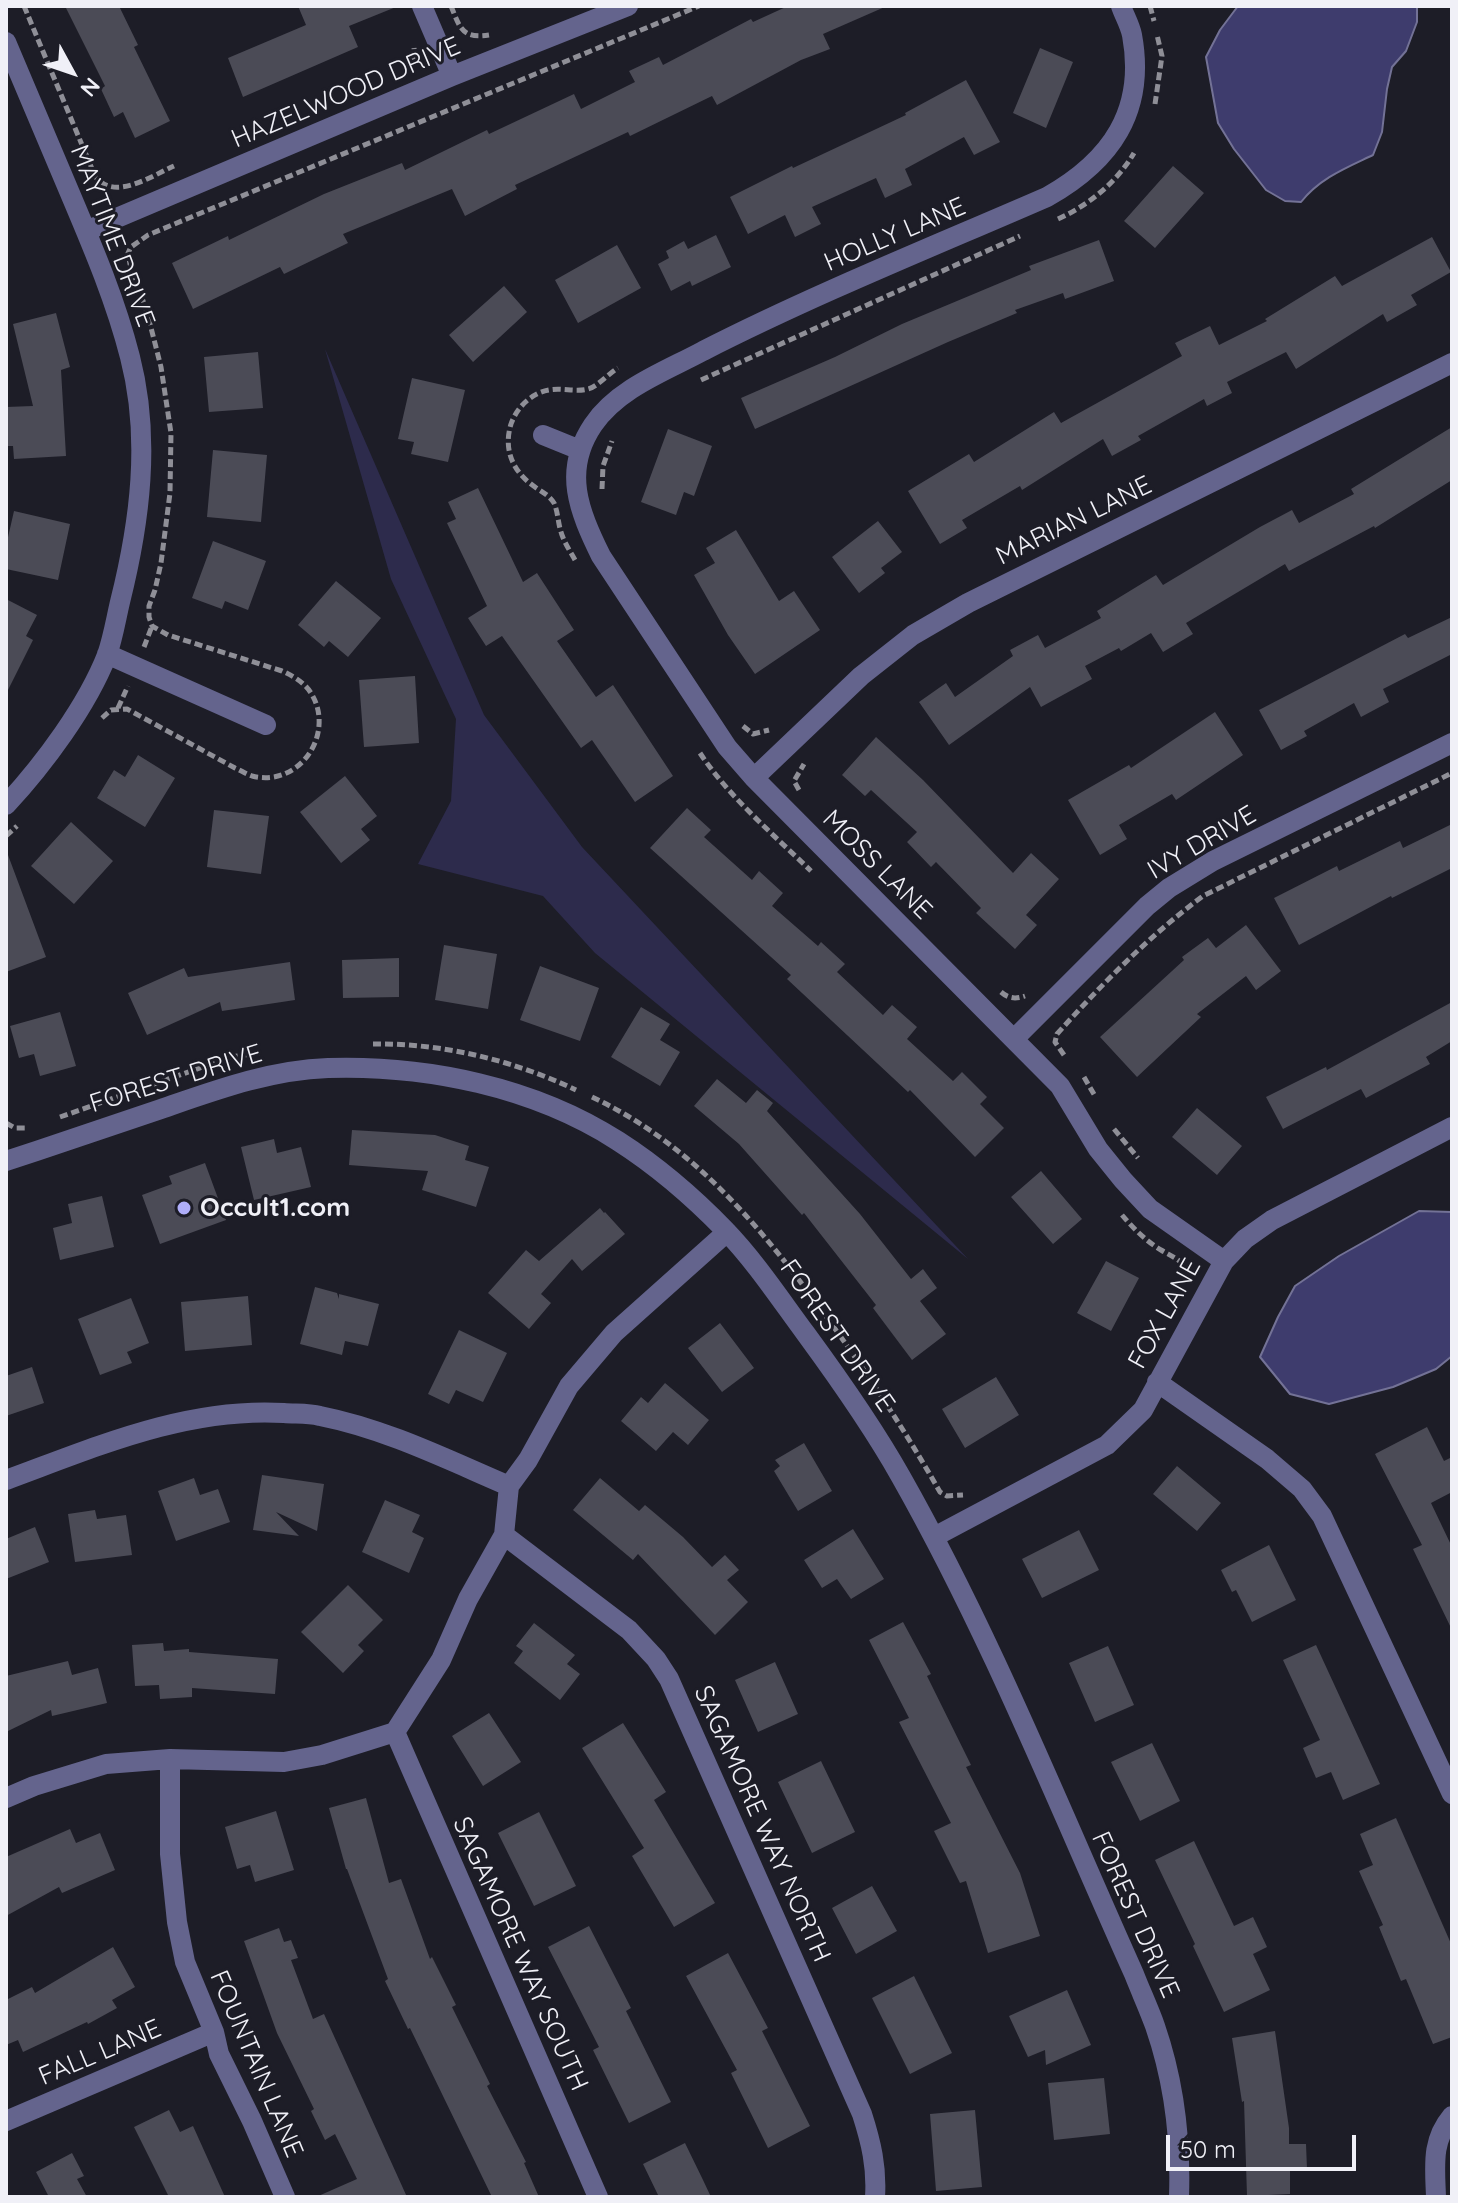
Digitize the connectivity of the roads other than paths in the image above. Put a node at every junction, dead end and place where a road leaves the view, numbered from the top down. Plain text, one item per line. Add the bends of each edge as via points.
1 (422, 6) edge
2 (628, 6) edge
3 (1121, 6) edge
4 (6, 42) edge
5 (452, 76) junction
6 (86, 231) junction
7 (1452, 363) edge
8 (543, 435) dead end
9 (580, 450) junction
10 (107, 654) junction
11 (266, 725) dead end
12 (1452, 743) edge
13 (754, 778) junction
14 (6, 805) edge
15 (1014, 1039) junction
16 (1452, 1127) edge
17 (6, 1161) edge
18 (727, 1232) junction
19 (1224, 1261) junction
20 (1157, 1382) junction
21 (6, 1480) edge
22 (509, 1486) junction
23 (504, 1535) junction
24 (934, 1537) junction
25 (395, 1732) junction
26 (170, 1759) junction
27 (1452, 1794) edge
28 (6, 1798) edge
29 (214, 2032) junction
30 (1452, 2116) edge
31 (6, 2121) edge
32 (285, 2197) edge
33 (598, 2197) edge
34 (875, 2197) edge
35 (1179, 2197) edge
36 (1436, 2197) edge

1 - 5 street
2 - 5 street, HAZELWOOD DRIVE
3 - 9 street, HOLLY LANE via 1131,33 1136,82 1124,122 1106,153 1073,183 769,318 640,384 593,424
4 - 6 street, MAYTIME DRIVE
5 - 6 street, HAZELWOOD DRIVE
6 - 10 street, MAYTIME DRIVE via 130,358 141,448 133,551
7 - 13 street, MARIAN LANE via 913,635 861,676
8 - 9 street
9 - 13 street, MOSS LANE via 578,502 601,556 727,747
10 - 11 street
10 - 14 street, MAYTIME DRIVE via 59,739
12 - 15 street, IVY DRIVE via 1169,888
13 - 15 street, MOSS LANE
15 - 19 street, MOSS LANE via 1060,1086 1098,1149 1150,1209
16 - 19 street, FOX LANE via 1272,1220
17 - 18 street, FOREST DRIVE via 250,1079 325,1068 410,1069 494,1087 570,1115 658,1169
18 - 22 street via 614,1333 569,1386
18 - 24 street, FOREST DRIVE via 833,1371
19 - 20 street, FOX LANE
20 - 24 street, FOX LANE via 1143,1410 1107,1445
20 - 27 street via 1267,1459 1302,1489 1322,1516
21 - 22 street via 134,1434 255,1411 318,1415 388,1434
22 - 23 street
23 - 25 street via 441,1660
23 - 34 street, SAGAMORE WAY NORTH via 629,1630 669,1679 862,2114 872,2147
24 - 35 street, FOREST DRIVE via 964,1593 1156,2028 1172,2088
25 - 26 street via 284,1762
25 - 33 street, SAGAMORE WAY SOUTH
26 - 28 street via 106,1764
26 - 29 street, FOUNTAIN LANE via 170,1854 177,1922 185,1962
29 - 31 street, FALL LANE
29 - 32 street, FOUNTAIN LANE via 219,2054
30 - 36 street via 1435,2150

